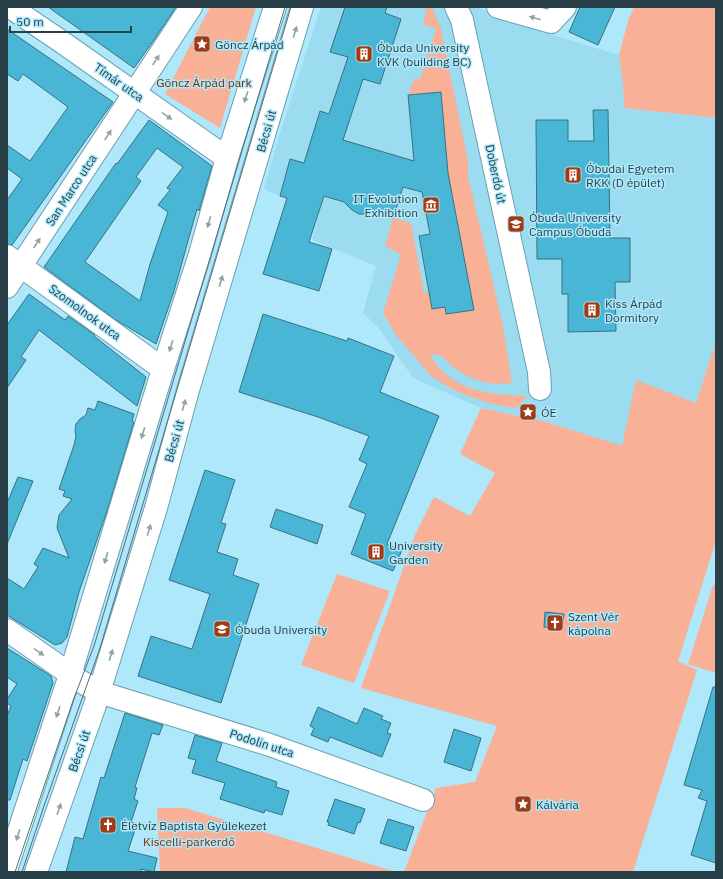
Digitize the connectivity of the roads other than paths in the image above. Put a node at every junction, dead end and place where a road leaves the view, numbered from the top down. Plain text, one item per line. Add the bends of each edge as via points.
1 (10, 7) edge
2 (191, 7) edge
3 (275, 7) edge
4 (302, 7) edge
5 (456, 7) edge
6 (498, 7) edge
7 (565, 7) edge
8 (136, 93) junction
9 (227, 158) junction
10 (14, 261) edge
11 (7, 287) edge
12 (163, 369) junction
13 (540, 389) dead end
14 (7, 630) edge
15 (70, 675) junction
16 (99, 692) junction
17 (423, 800) dead end
18 (7, 867) edge
19 (36, 872) edge

1 - 8 main road, Tímár utca
8 -> 2 main road
3 -> 9 main road
16 -> 4 main road, Bécsi út via 156,508 188,390
5 - 13 main road, Doberdó út via 462,20 539,372
7 -> 6 main road via 551,22
8 -> 9 main road, Tímár utca
10 -> 8 main road, San Marco utca
9 -> 12 main road via 200,254
10 - 11 main road, San Marco utca
10 - 12 main road, Szomolnok utca
12 -> 15 main road
14 -> 15 main road, Podolin utca
15 - 16 main road, Podolin utca
15 -> 18 main road
16 - 17 main road, Podolin utca via 270,744
19 -> 16 main road, Bécsi út

